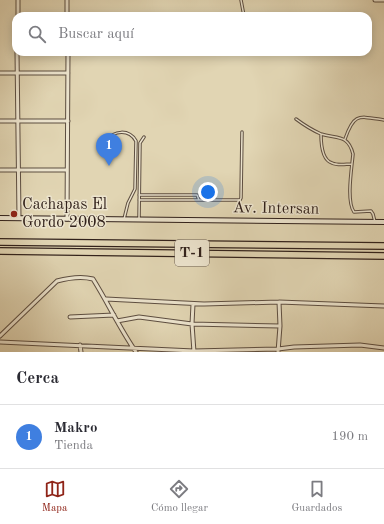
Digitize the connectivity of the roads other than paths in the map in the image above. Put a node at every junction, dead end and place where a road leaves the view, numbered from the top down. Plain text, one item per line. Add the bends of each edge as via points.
1 (18, 0) edge
2 (67, 0) edge
3 (242, 0) edge
4 (375, 0) edge
5 (384, 0) edge
6 (18, 12) edge
7 (67, 12) edge
8 (244, 12) edge
9 (17, 56) edge
10 (68, 56) edge
11 (0, 73) edge
12 (16, 73) junction
13 (68, 73) junction
14 (296, 119) dead end
15 (384, 120) edge
16 (0, 121) edge
17 (18, 121) junction
18 (68, 121) junction
19 (242, 132) dead end
20 (321, 134) junction
21 (144, 137) dead end
22 (345, 139) junction
23 (106, 141) dead end
24 (352, 164) junction
25 (0, 170) edge
26 (19, 170) junction
27 (67, 170) junction
28 (140, 195) junction
29 (140, 200) junction
30 (199, 200) junction
31 (0, 218) edge
32 (19, 218) junction
33 (67, 219) junction
34 (124, 219) junction
35 (139, 220) junction
36 (375, 222) junction
37 (384, 222) edge
38 (0, 242) edge
39 (384, 246) edge
40 (0, 251) edge
41 (384, 256) edge
42 (106, 299) junction
43 (279, 302) junction
44 (193, 304) junction
45 (384, 306) edge
46 (114, 315) junction
47 (70, 317) dead end
48 (117, 321) junction
49 (192, 324) junction
50 (280, 326) junction
51 (0, 336) edge
52 (0, 342) edge
53 (80, 345) junction
54 (336, 346) junction
55 (133, 348) junction
56 (384, 348) edge
57 (278, 351) edge
58 (82, 352) edge
59 (136, 352) edge
60 (194, 352) edge
61 (336, 352) edge

1 - 6 street
2 - 7 street
3 - 8 lane
4 - 5 street
9 - 12 street
10 - 13 street
11 - 12 street
12 - 13 street
12 - 17 street
13 - 18 street
14 - 20 lane
15 - 22 lane via 357,118
16 - 17 street
17 - 18 street
17 - 26 street
18 - 27 street
19 - 30 lane via 240,199
20 - 22 lane
20 - 24 lane via 326,159 330,163
21 - 28 lane via 140,144
22 - 24 lane via 353,154
23 - 34 lane via 110,135 120,132 129,134 136,141 135,189
24 - 36 lane via 352,209 354,212 371,211
25 - 26 street
26 - 27 street
26 - 32 street
27 - 33 street
28 - 29 lane
28 - 30 lane via 197,195
29 - 30 lane
29 - 35 lane
31 - 32 street, Av. Intersan
32 - 33 street, Av. Intersan
33 - 34 street, Av. Intersan
34 - 35 street, Av. Intersan
35 - 36 street, Av. Intersan
36 - 37 street, Av. Intersan
38 - 39 highway, T-1
40 - 41 highway, T-1
42 - 44 street
42 - 46 street
42 - 51 street via 93,279 57,281
43 - 44 street
43 - 45 street
43 - 50 street
44 - 49 street
46 - 47 street
46 - 48 street
48 - 49 street via 139,317
48 - 55 street
49 - 50 street
49 - 60 street
50 - 57 street
52 - 53 street
53 - 55 street
53 - 58 street
54 - 56 street
54 - 57 street via 294,347
54 - 61 street
55 - 59 street
55 - 60 street
57 - 60 street

